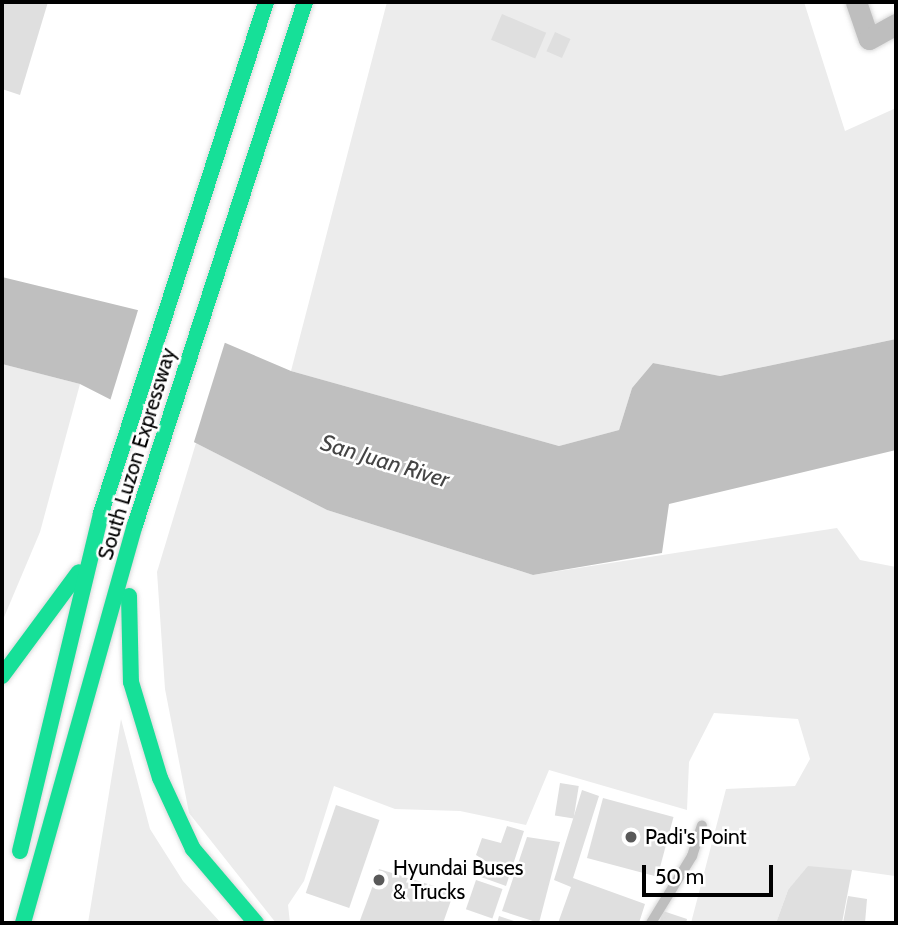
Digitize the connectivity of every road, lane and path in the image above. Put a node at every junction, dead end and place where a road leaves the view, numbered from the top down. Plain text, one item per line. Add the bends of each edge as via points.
1 (305, 2) edge
2 (856, 2) edge
3 (265, 5) edge
4 (896, 24) edge
5 (136, 525) junction
6 (89, 556) junction
7 (2, 676) edge
8 (74, 754) junction
9 (702, 826) dead end
10 (16, 867) dead end
11 (23, 923) edge
12 (41, 923) edge
13 (256, 923) edge
14 (651, 923) edge

1 - 5 highway, South Luzon Expressway
2 - 4 street via 869,38
3 - 6 highway, South Luzon Expressway
5 - 8 highway, South Luzon Expressway
5 - 13 highway via 128,649 145,737 184,833
6 - 7 highway
6 - 10 highway, South Luzon Expressway
8 - 11 highway, South Luzon Expressway
8 - 12 highway
9 - 14 lane via 692,856

